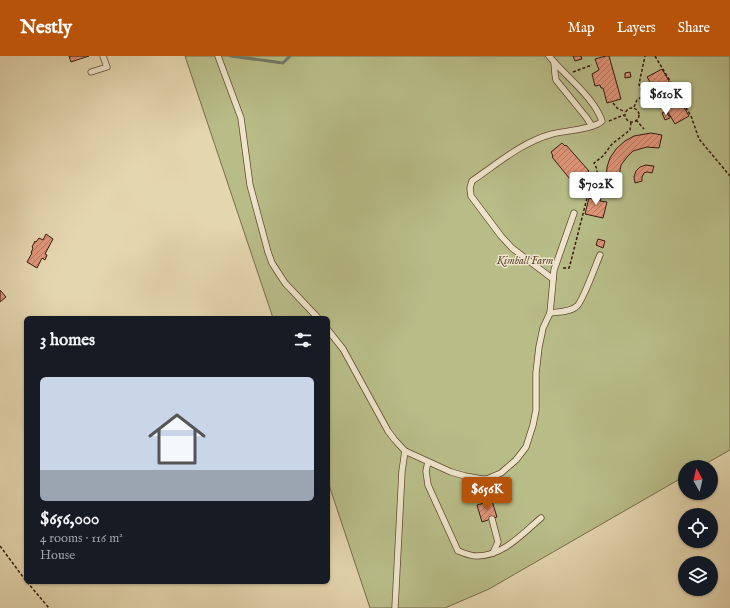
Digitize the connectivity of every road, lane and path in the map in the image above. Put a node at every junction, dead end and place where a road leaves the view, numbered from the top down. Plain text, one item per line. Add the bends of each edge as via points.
1 (103, 56) edge
2 (218, 56) edge
3 (549, 56) edge
4 (645, 56) edge
5 (655, 56) edge
6 (554, 62) junction
7 (592, 65) dead end
8 (91, 72) dead end
9 (565, 74) junction
10 (613, 103) dead end
11 (634, 107) junction
12 (625, 112) junction
13 (624, 115) junction
14 (636, 120) junction
15 (631, 122) junction
16 (600, 124) junction
17 (592, 126) junction
18 (644, 129) dead end
19 (730, 176) edge
20 (574, 213) dead end
21 (600, 255) dead end
22 (555, 267) junction
23 (553, 279) junction
24 (550, 313) junction
25 (316, 316) edge
26 (330, 333) edge
27 (405, 451) junction
28 (428, 462) junction
29 (479, 479) junction
30 (487, 502) dead end
31 (540, 518) dead end
32 (492, 519) dead end
33 (0, 546) edge
34 (493, 553) junction
35 (24, 578) edge
36 (28, 584) edge
37 (48, 608) edge
38 (395, 608) edge

1 - 8 lane via 107,67
2 - 25 lane via 241,118 250,185 272,263 285,283
3 - 6 lane
4 - 11 path via 639,84 642,96 635,102
5 - 19 path via 691,116 699,139
6 - 9 lane
6 - 17 lane via 556,80
7 - 9 path
9 - 16 lane via 597,110 602,121
10 - 12 path
11 - 12 path
11 - 14 path via 639,112
12 - 13 path
13 - 15 path
13 - 16 path
14 - 15 path
14 - 18 path
15 - 22 path via 630,130 594,163 597,174 588,194 569,268
16 - 17 lane
17 - 23 lane via 559,132 533,141 470,184 471,196 501,236 512,248
20 - 22 lane
21 - 24 lane via 583,298 577,306
22 - 23 lane
23 - 24 lane
24 - 29 lane via 538,347 536,410 529,441 516,460 506,469 487,479
26 - 27 lane via 343,349 388,431
27 - 28 lane
27 - 38 lane
28 - 29 lane via 451,472
28 - 34 lane via 428,485 458,551 477,556
29 - 30 lane
31 - 34 lane via 511,543
32 - 34 lane via 498,542
33 - 35 path
36 - 37 path

